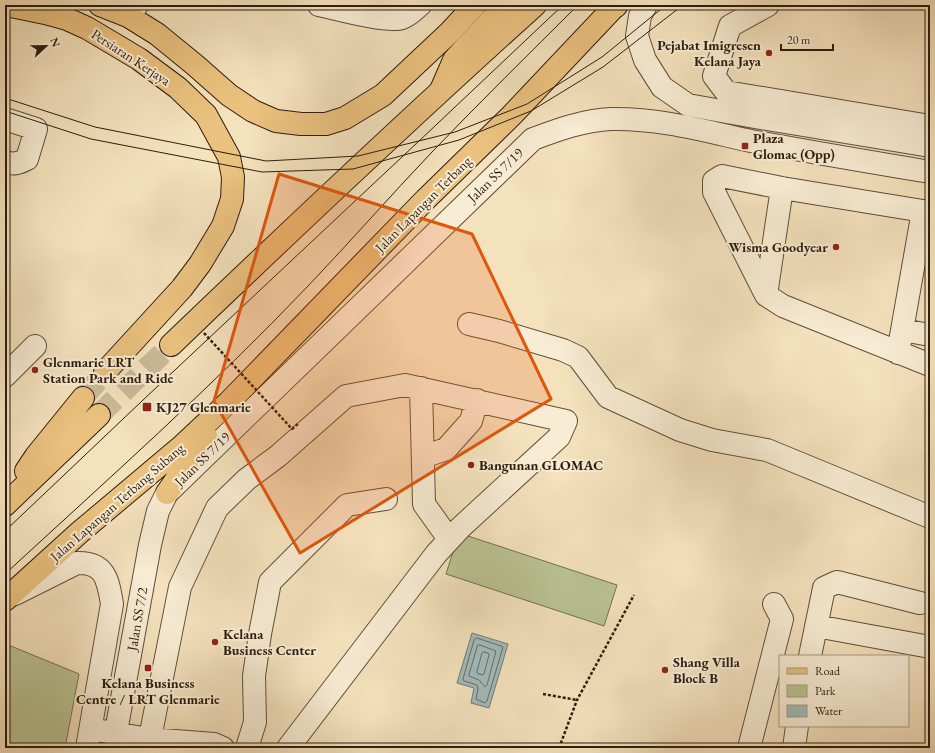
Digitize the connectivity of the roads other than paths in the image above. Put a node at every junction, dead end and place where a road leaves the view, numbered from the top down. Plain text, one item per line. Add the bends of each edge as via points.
1 (6, 5) edge
2 (100, 5) edge
3 (319, 5) edge
4 (420, 5) edge
5 (475, 5) edge
6 (505, 5) edge
7 (535, 5) edge
8 (616, 5) edge
9 (646, 5) edge
10 (768, 5) edge
11 (132, 10) edge
12 (441, 90) junction
13 (798, 114) junction
14 (5, 119) edge
15 (930, 126) edge
16 (930, 146) edge
17 (792, 148) junction
18 (5, 162) edge
19 (930, 172) edge
20 (782, 188) junction
21 (927, 212) edge
22 (766, 294) junction
23 (469, 324) dead end
24 (902, 330) junction
25 (930, 335) edge
26 (171, 345) tunnel mouth
27 (35, 346) dead end
28 (898, 353) junction
29 (930, 366) edge
30 (105, 372) tunnel mouth
31 (5, 376) edge
32 (421, 388) junction
33 (83, 398) tunnel mouth
34 (477, 400) junction
35 (229, 402) junction
36 (99, 415) tunnel mouth
37 (423, 457) junction
38 (167, 493) junction
39 (386, 499) dead end
40 (5, 501) edge
41 (5, 505) edge
42 (930, 517) edge
43 (450, 539) junction
44 (7, 599) edge
45 (920, 603) dead end
46 (774, 604) dead end
47 (816, 626) junction
48 (930, 647) edge
49 (810, 655) edge
50 (797, 727) edge
51 (89, 738) edge
52 (114, 741) edge
53 (148, 744) edge
54 (171, 745) edge
55 (223, 748) edge
56 (248, 748) edge
57 (288, 748) edge
58 (749, 748) edge
59 (794, 748) edge

1 - 30 main road, Persiaran Kerjaya via 66,19 87,28 139,59 178,88 206,115 229,157 233,177 232,199 223,226 182,288
2 - 11 main road, Persiaran Kerjaya
3 - 4 street via 386,19 401,18
5 - 11 main road, Persiaran Kerjaya via 450,32 383,94 344,118 326,124 276,121 253,111 229,95
6 - 12 main road via 454,60
7 - 12 main road
8 - 35 main road, Jalan Lapangan Terbang via 512,115 422,203
9 - 13 street via 640,16 637,36 645,60 662,87 688,105
10 - 13 street via 730,26 714,76 726,92
12 - 26 main road
13 - 15 street
13 - 16 street
13 - 17 street
14 - 18 street via 36,129 27,158 20,163
17 - 19 street, Jalan SS 7/19
17 - 38 street, Jalan SS 7/19 via 654,121 610,119 582,123 533,139
20 - 21 street
20 - 22 street
20 - 22 street via 722,176 714,181 714,192
21 - 24 street
22 - 28 street via 783,306
23 - 42 street via 563,350 578,357 608,396 680,430 712,440 767,450
24 - 25 street
24 - 28 street
27 - 31 street
28 - 29 street
32 - 34 street
32 - 37 street
32 - 53 street via 405,385 346,396 217,508 180,587
33 - 40 main road via 36,456
34 - 37 street via 471,421 446,449
34 - 43 street via 566,421 559,437
35 - 38 main road
35 - 44 main road, Jalan Lapangan Terbang Subang
36 - 41 main road
37 - 43 street via 424,504
38 - 52 street, Jalan SS 7/2 via 158,511 150,545
39 - 56 street via 347,505 270,582 254,676 255,722
43 - 57 street
44 - 51 street, Jalan SS 7/2 via 77,563 87,563 103,572 108,581 112,604
45 - 47 street via 837,582 824,588
46 - 58 street via 782,619
47 - 48 street
47 - 49 street
50 - 59 street
51 - 52 street
52 - 53 street
53 - 54 street
54 - 55 street via 214,744

